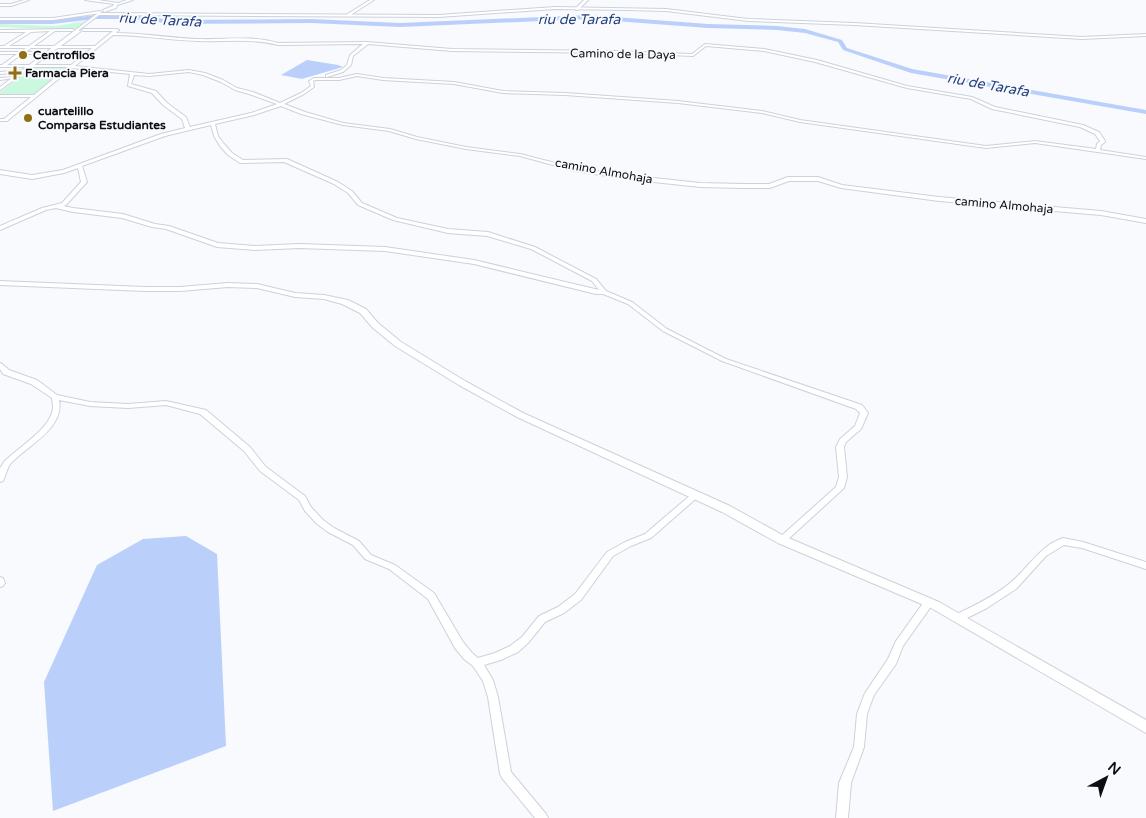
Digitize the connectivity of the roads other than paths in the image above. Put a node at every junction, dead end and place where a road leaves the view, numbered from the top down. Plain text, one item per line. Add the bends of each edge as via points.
1 (26, 0) edge
2 (87, 0) edge
3 (131, 0) edge
4 (372, 0) edge
5 (586, 0) edge
6 (117, 4) junction
7 (0, 5) edge
8 (577, 9) junction
9 (102, 13) junction
10 (130, 14) joint
11 (348, 15) junction
12 (0, 19) edge
13 (53, 30) junction
14 (78, 30) junction
15 (0, 31) edge
16 (10, 31) junction
17 (30, 31) junction
18 (112, 34) junction
19 (1146, 35) edge
20 (0, 37) edge
21 (367, 43) junction
22 (30, 47) junction
23 (55, 47) junction
24 (96, 47) junction
25 (1, 49) edge
26 (21, 53) junction
27 (47, 53) junction
28 (30, 66) junction
29 (73, 66) junction
30 (1, 67) edge
31 (22, 71) junction
32 (0, 73) edge
33 (132, 74) junction
34 (12, 78) junction
35 (320, 78) junction
36 (0, 79) edge
37 (1, 87) edge
38 (0, 96) edge
39 (36, 96) junction
40 (280, 104) junction
41 (3, 120) edge
42 (214, 123) junction
43 (0, 124) edge
44 (188, 129) junction
45 (1098, 150) junction
46 (1146, 158) edge
47 (80, 166) junction
48 (0, 172) edge
49 (56, 206) junction
50 (1146, 221) edge
51 (0, 228) edge
52 (0, 283) edge
53 (604, 292) junction
54 (0, 365) edge
55 (55, 397) junction
56 (0, 479) edge
57 (696, 495) junction
58 (782, 540) junction
59 (1146, 566) edge
60 (929, 602) junction
61 (958, 618) junction
62 (476, 663) junction
63 (1146, 728) edge
64 (542, 818) edge
65 (842, 818) edge

1 - 7 street
2 - 6 main road
3 - 6 street
4 - 11 street
5 - 8 street
6 - 9 main road
8 - 11 main road via 438,16
8 - 19 main road via 666,10 748,20 1082,38
9 - 10 main road
9 - 12 street via 52,20
9 - 14 main road
10 - 11 main road
13 - 14 street
13 - 17 street
13 - 22 street
14 - 18 street, Camino de la Daya via 117,30
14 - 23 main road
15 - 16 street
16 - 17 street
16 - 20 street
17 - 25 street
18 - 21 street, Camino de la Daya via 197,40 234,38 278,44
18 - 24 street
21 - 35 street via 351,56 349,65 342,71
21 - 45 street, Camino de la Daya via 452,50 693,55 705,45 764,50 907,87 972,98 1001,110 1081,126 1097,133 1104,141
22 - 23 street
22 - 25 street
22 - 26 street
23 - 24 street
23 - 27 main road
24 - 29 street
25 - 26 street
26 - 27 street
26 - 30 street
27 - 28 main road
28 - 29 street, camino Almohaja
28 - 30 street, camino Almohaja
28 - 31 main road
28 - 37 main road
29 - 33 street, camino Almohaja
29 - 39 street
31 - 32 street
31 - 34 main road
33 - 40 street, camino Almohaja via 197,72
33 - 44 street via 129,85 154,92 184,118
34 - 36 street
34 - 37 main road
35 - 40 street via 311,81 313,86 301,96
35 - 45 street via 339,79 357,75 454,83 503,92 678,102 986,147 1035,142
38 - 39 street
39 - 41 street
40 - 42 street
40 - 50 street, camino Almohaja via 343,124 390,130 466,148 520,155 575,169 626,177 700,185 761,186 788,179 818,179 840,186 939,199 1101,213
41 - 43 street
42 - 44 street
42 - 53 street via 216,136 222,145 242,162 287,161 336,183 360,204 388,217 424,227 488,234 525,245 594,280
44 - 47 street
45 - 46 street
47 - 48 street via 32,177
47 - 49 street via 84,182 64,204
49 - 51 street
49 - 53 street via 123,216 217,245 377,248 474,262
52 - 57 main road via 145,289 257,286 345,302 363,311 398,344 520,415
53 - 58 street via 624,299 658,326 724,360 855,405 864,411 861,423 841,444 843,477 840,488
54 - 55 street via 6,372 34,382
55 - 56 street via 57,409 51,422 7,463
55 - 62 street via 90,404 166,403 203,412 263,468 302,498 320,522 431,596 459,645
57 - 58 main road
57 - 62 street via 648,536 610,554 578,597 542,619 514,649
58 - 60 main road
59 - 61 street via 1063,541 1043,554 1013,586
60 - 61 main road
60 - 65 street via 870,693 862,714 859,747 845,783
61 - 63 main road
62 - 64 street via 488,680 494,697 506,774

